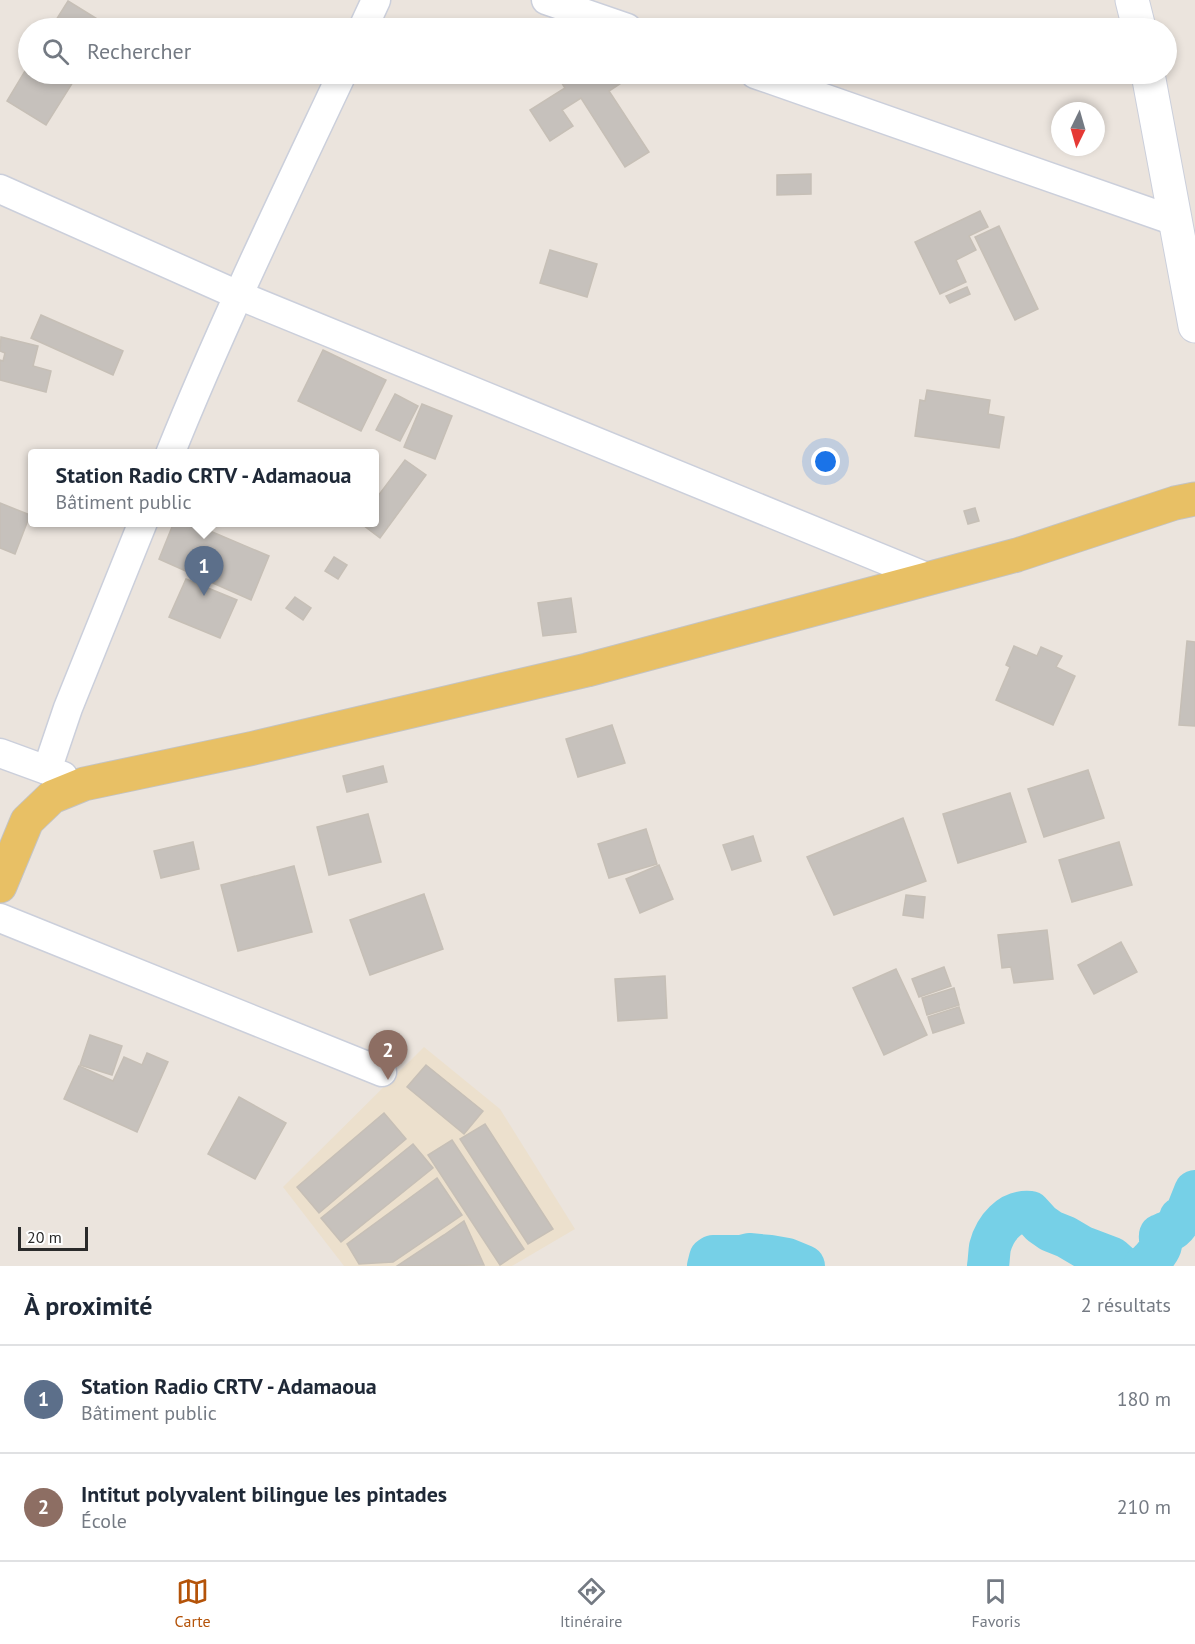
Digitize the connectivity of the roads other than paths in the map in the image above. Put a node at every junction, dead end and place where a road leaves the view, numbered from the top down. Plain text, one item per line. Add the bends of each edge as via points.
1 (376, 0) edge
2 (546, 0) edge
3 (1132, 0) edge
4 (368, 18) edge
5 (598, 18) edge
6 (1136, 18) edge
7 (337, 84) edge
8 (784, 84) edge
9 (1150, 84) edge
10 (0, 189) edge
11 (1175, 221) junction
12 (238, 295) junction
13 (1195, 326) edge
14 (172, 449) edge
15 (1195, 499) edge
16 (141, 527) edge
17 (929, 578) junction
18 (0, 753) edge
19 (47, 770) junction
20 (84, 784) junction
21 (0, 886) edge
22 (0, 918) edge
23 (382, 1072) dead end

1 - 4 street
2 - 5 street
3 - 6 street
7 - 12 street
8 - 11 street
9 - 11 street
10 - 12 street
11 - 13 street
12 - 14 street
12 - 17 street
15 - 17 main road via 1017,555
16 - 19 street
17 - 20 main road via 587,670
18 - 19 street
19 - 20 street
20 - 21 main road via 52,797 27,821
22 - 23 street

